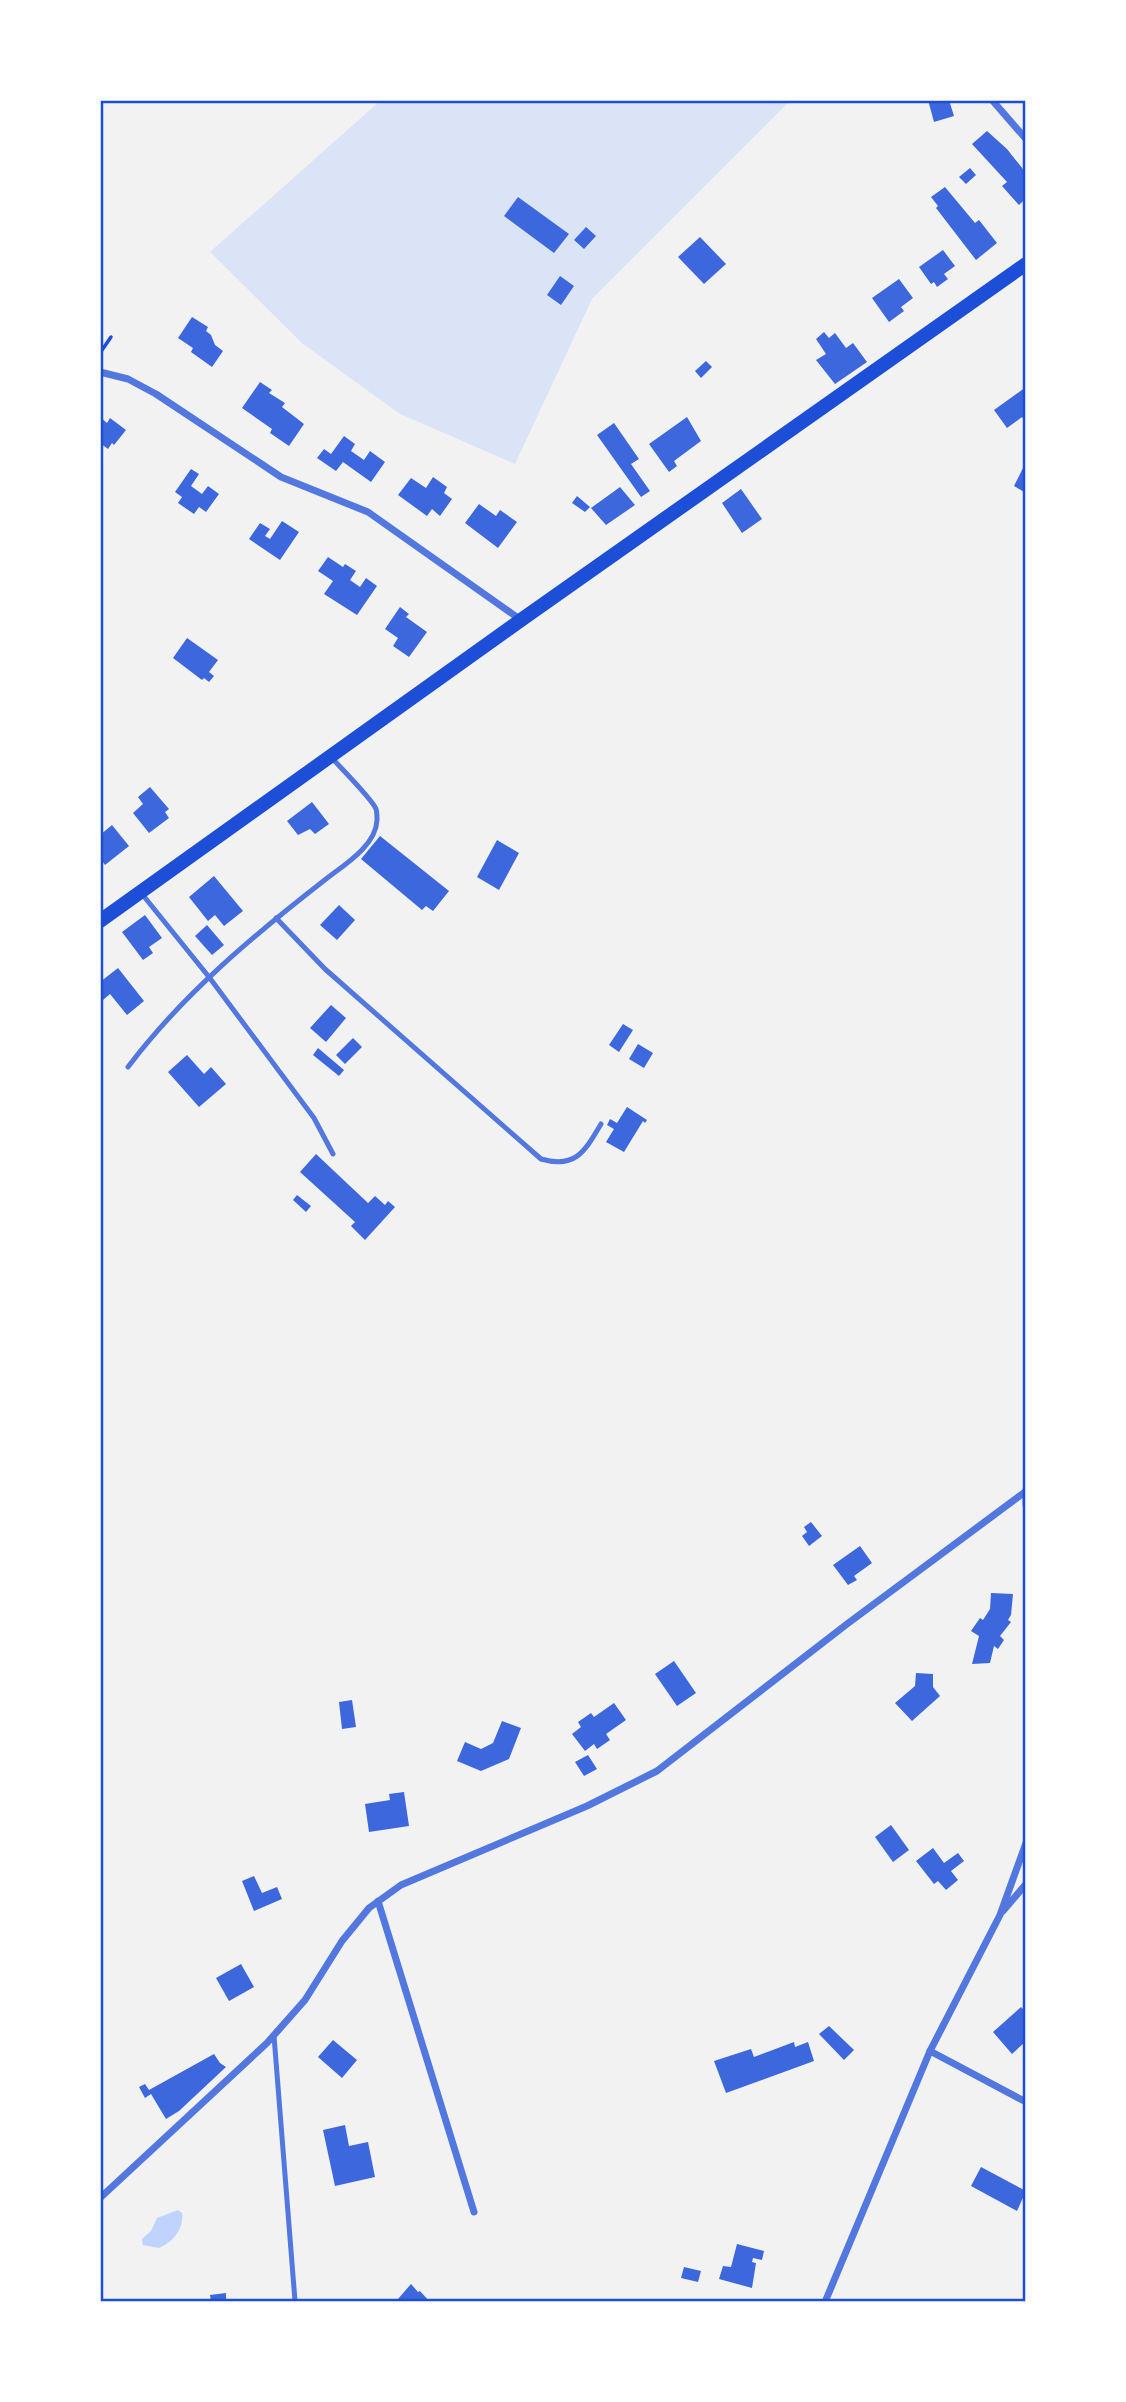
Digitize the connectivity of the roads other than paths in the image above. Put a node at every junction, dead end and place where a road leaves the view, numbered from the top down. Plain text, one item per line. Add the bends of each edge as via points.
1 (992, 100) edge
2 (1026, 139) edge
3 (1026, 264) edge
4 (100, 372) edge
5 (521, 620) junction
6 (330, 756) junction
7 (140, 892) junction
8 (276, 918) junction
9 (100, 921) edge
10 (209, 977) junction
11 (128, 1067) dead end
12 (601, 1124) dead end
13 (333, 1154) dead end
14 (1026, 1491) edge
15 (1026, 1505) edge
16 (1026, 1843) edge
17 (1026, 1884) edge
18 (378, 1901) junction
19 (1000, 1914) junction
20 (274, 2035) junction
21 (930, 2051) junction
22 (1026, 2102) edge
23 (100, 2198) edge
24 (474, 2212) dead end
25 (295, 2301) edge
26 (825, 2302) edge

1 - 2 street
3 - 5 main road
4 - 5 street via 128,379 156,394 281,477 368,512
5 - 6 main road
6 - 7 main road
6 - 8 lane via 376,808 377,823 358,853
7 - 9 main road
7 - 10 lane
8 - 10 lane
8 - 12 lane via 325,970 541,1159 556,1163 573,1160 585,1151
10 - 11 lane
10 - 13 lane via 314,1118
14 - 15 street
14 - 18 street via 657,1770 587,1806 401,1885
16 - 19 street
17 - 19 street
18 - 20 street via 342,1941 305,2000
18 - 24 street
19 - 21 street
20 - 23 street
20 - 25 lane
21 - 22 street
21 - 26 street

